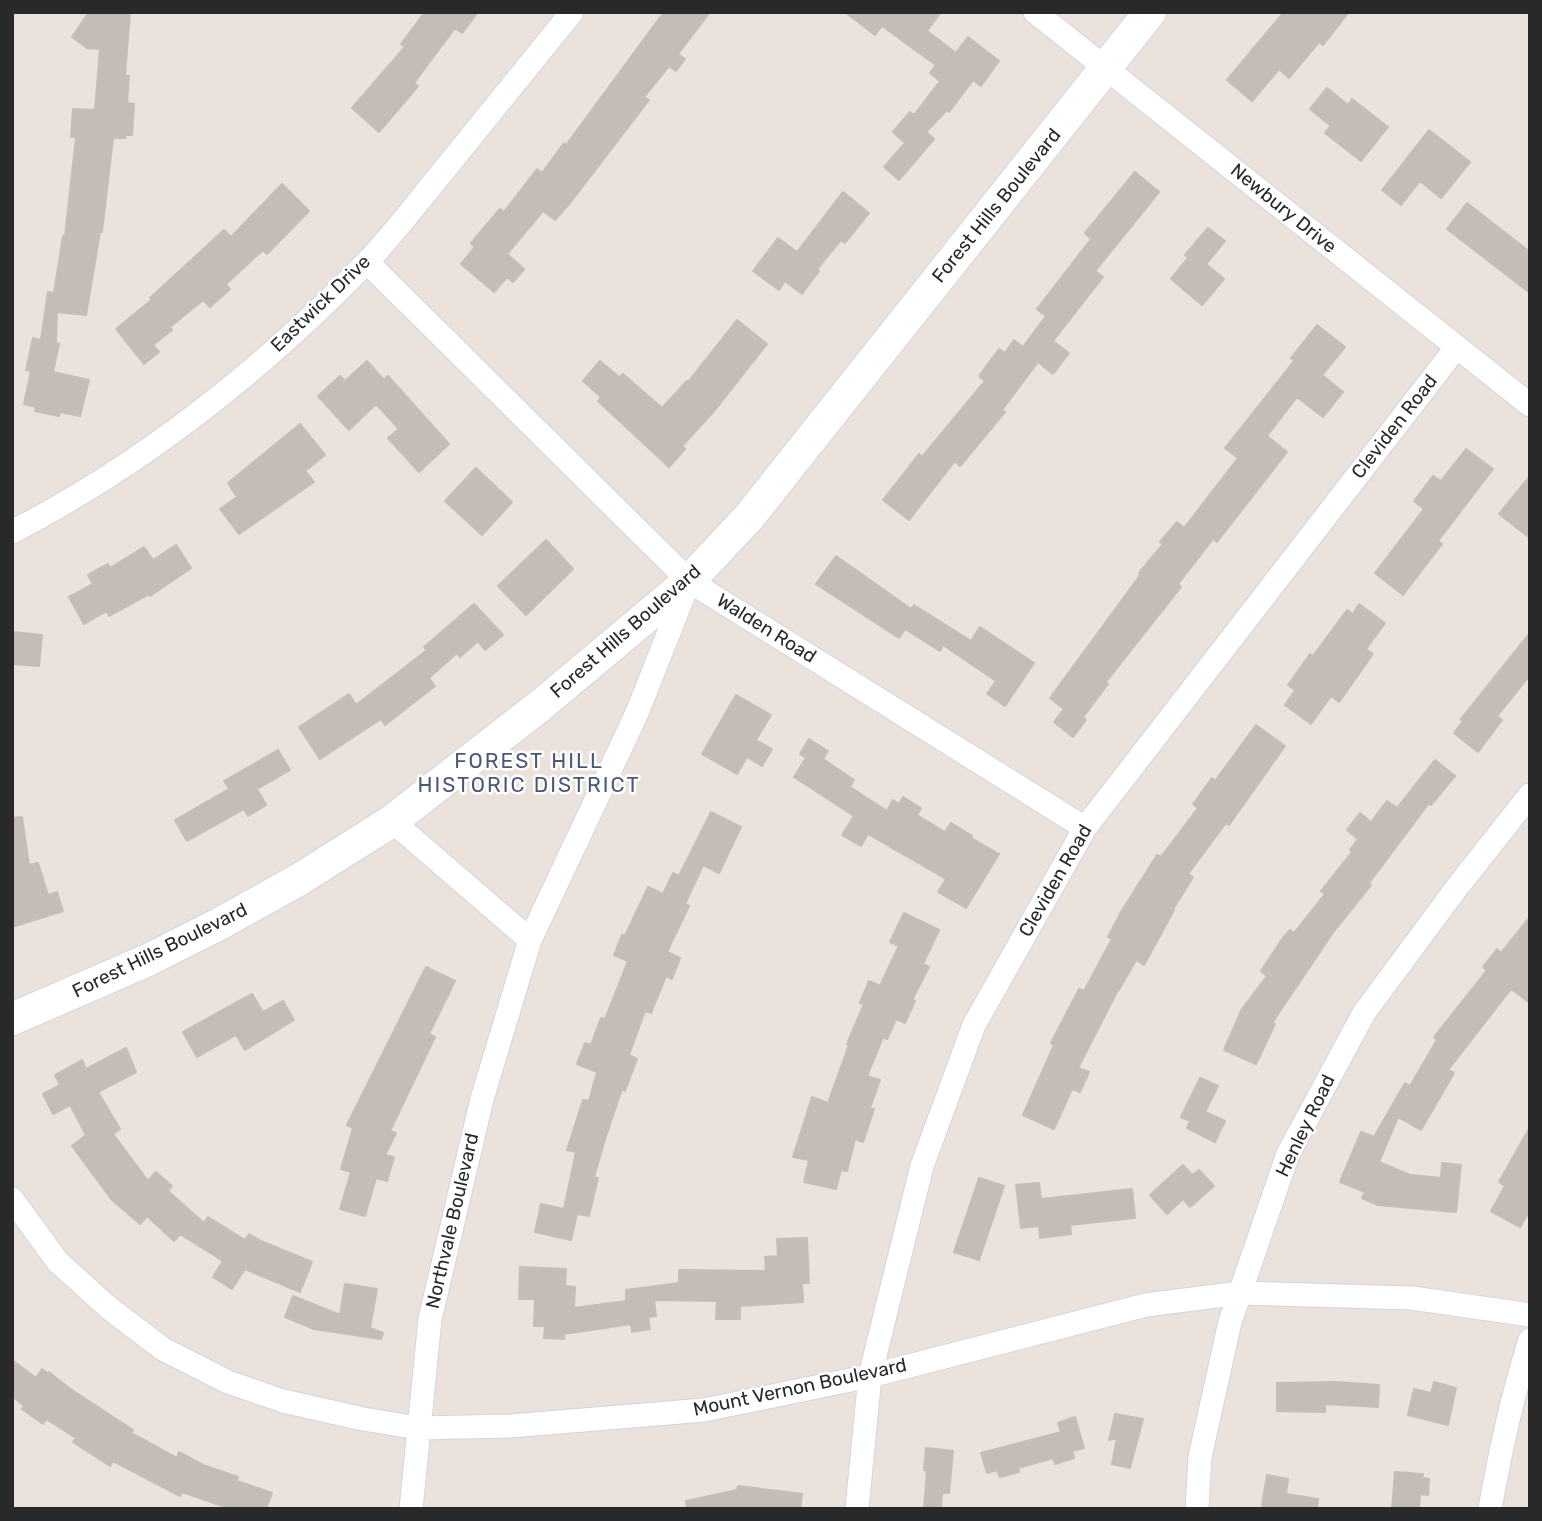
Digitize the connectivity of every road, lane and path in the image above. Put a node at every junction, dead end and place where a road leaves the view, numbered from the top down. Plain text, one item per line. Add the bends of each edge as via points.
1 (572, 12) edge
2 (1035, 12) edge
3 (1150, 12) edge
4 (1107, 67) junction
5 (367, 262) junction
6 (1456, 348) junction
7 (1530, 405) edge
8 (12, 532) edge
9 (689, 581) junction
10 (1530, 795) edge
11 (393, 821) junction
12 (1085, 828) junction
13 (530, 940) junction
14 (12, 1019) edge
15 (12, 1199) edge
16 (1240, 1293) junction
17 (1530, 1315) edge
18 (1530, 1340) edge
19 (870, 1376) junction
20 (418, 1428) junction
21 (411, 1509) edge
22 (857, 1509) edge
23 (1197, 1509) edge
24 (1490, 1509) edge

1 - 5 street, Eastwick Drive
2 - 4 street, Newbury Drive
3 - 4 street, Forest Hills Boulevard
4 - 6 street, Newbury Drive
4 - 9 street, Forest Hills Boulevard via 749,517
5 - 8 street, Eastwick Drive via 279,345 183,424 115,472
5 - 9 street, Walden Road
6 - 7 street, Newbury Drive
6 - 12 street, Cleviden Road
9 - 11 street, Forest Hills Boulevard
9 - 12 street, Walden Road
9 - 13 street, Northvale Boulevard via 637,713
10 - 16 street, Henley Road via 1364,1013 1288,1154
11 - 13 street
11 - 14 street, Forest Hills Boulevard via 221,923
12 - 19 street, Cleviden Road via 974,1025 922,1166
13 - 20 street, Northvale Boulevard via 482,1099 430,1318
15 - 20 street, Mount Vernon Boulevard via 58,1262 163,1349 228,1382 283,1401
16 - 17 street, Mount Vernon Boulevard via 1412,1298
16 - 19 street, Mount Vernon Boulevard via 1146,1305
16 - 23 street, Henley Road via 1200,1457
18 - 24 street
19 - 20 street, Mount Vernon Boulevard via 704,1410 511,1426
19 - 22 street, Cleviden Road
20 - 21 street, Northvale Boulevard

